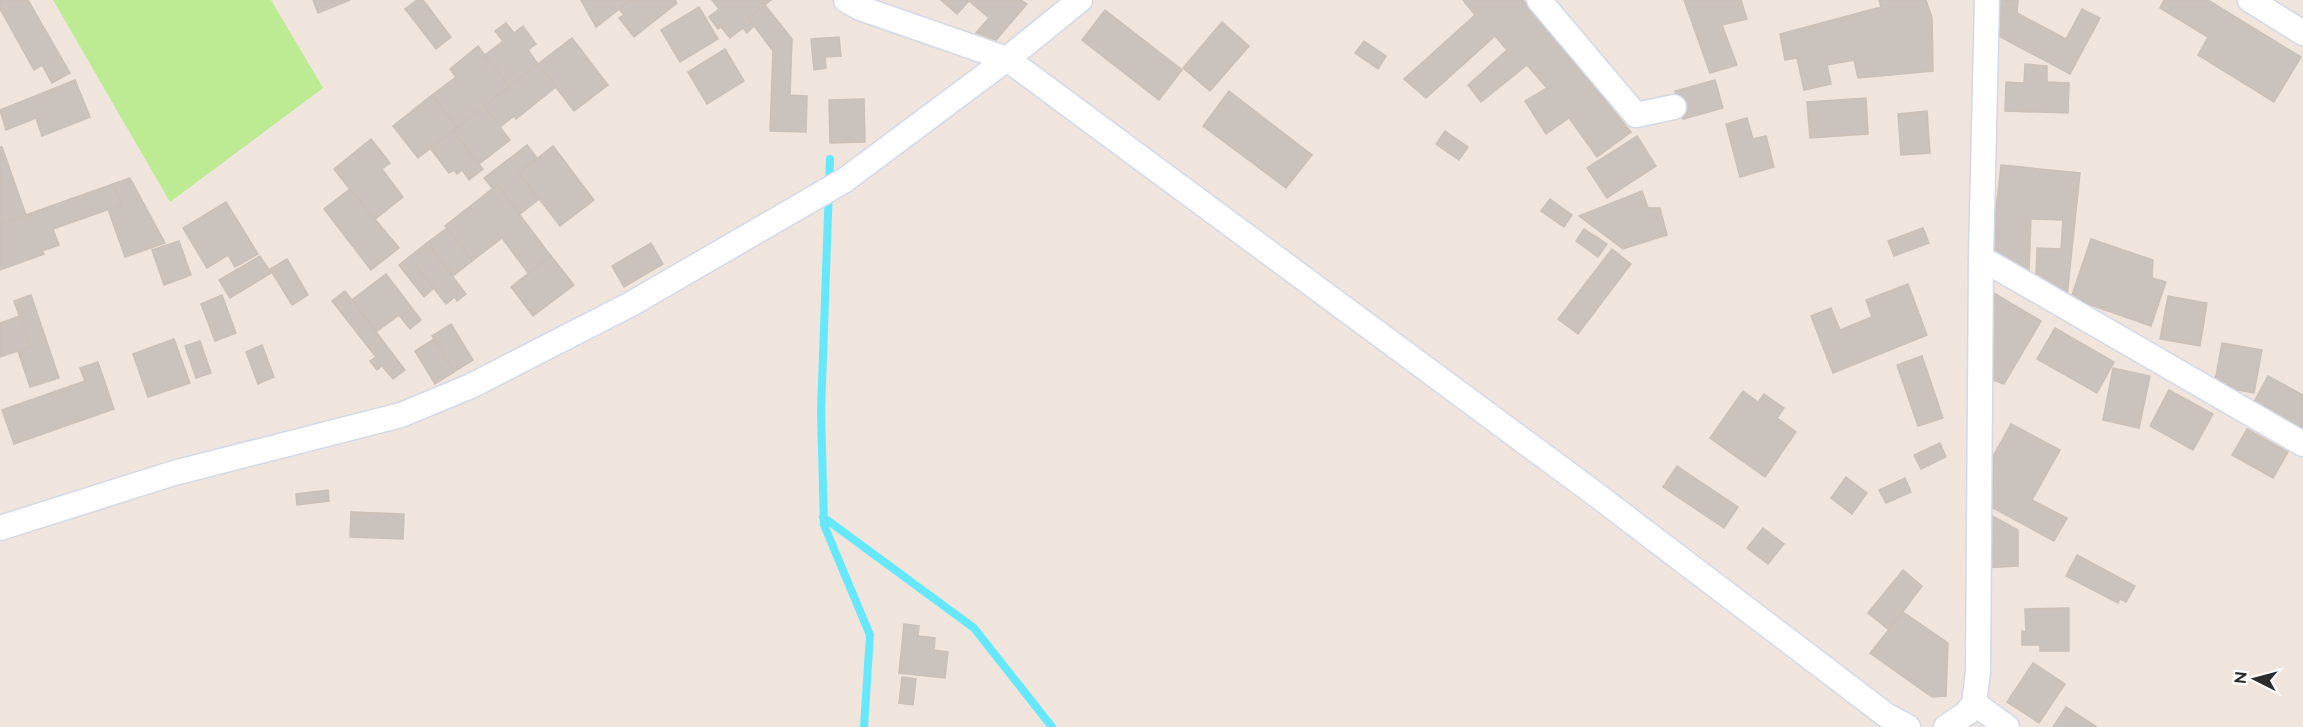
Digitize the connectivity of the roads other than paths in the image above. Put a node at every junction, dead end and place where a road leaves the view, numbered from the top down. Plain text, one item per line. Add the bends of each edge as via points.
1 (846, 0) edge
2 (1080, 0) edge
3 (1539, 0) edge
4 (1987, 0) edge
5 (2250, 0) edge
6 (2303, 33) edge
7 (1007, 58) junction
8 (1674, 106) dead end
9 (1981, 258) junction
10 (2303, 444) edge
11 (0, 528) edge
12 (1974, 703) junction
13 (1908, 727) edge
14 (1946, 727) edge
15 (2007, 727) edge

1 - 7 street
2 - 7 street
3 - 8 street via 1636,115
4 - 9 street
5 - 6 street
7 - 11 street via 845,180 631,304 471,386 401,415 174,473
7 - 13 street via 1585,486 1886,715
9 - 10 street
9 - 12 street via 1978,672
12 - 14 street via 1967,713
12 - 15 street

